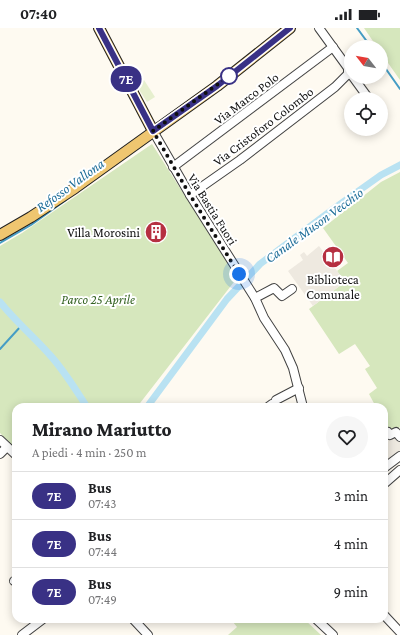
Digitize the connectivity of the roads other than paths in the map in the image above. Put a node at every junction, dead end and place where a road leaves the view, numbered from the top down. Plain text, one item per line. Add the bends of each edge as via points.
1 (99, 28) edge
2 (290, 28) edge
3 (319, 28) edge
4 (333, 47) junction
5 (344, 62) edge
6 (344, 80) edge
7 (153, 131) junction
8 (173, 167) junction
9 (190, 195) junction
10 (0, 235) edge
11 (292, 289) dead end
12 (255, 298) junction
13 (299, 388) junction
14 (274, 403) edge
15 (303, 403) edge
16 (388, 432) edge
17 (400, 437) edge
18 (0, 440) edge
19 (7, 447) junction
20 (12, 451) edge
21 (0, 454) edge
22 (400, 456) edge
23 (388, 465) edge
24 (400, 470) edge
25 (388, 480) edge
26 (388, 619) edge
27 (38, 623) edge
28 (137, 623) edge
29 (320, 623) edge
30 (400, 632) edge
31 (22, 635) edge
32 (148, 635) edge
33 (334, 635) edge

1 - 7 main road
2 - 7 main road via 217,86
3 - 4 street
4 - 5 street
4 - 8 street, Via Marco Polo
6 - 9 street, Via Cristoforo Colombo
7 - 8 street, Via Bastia Fuori
7 - 10 main road via 74,188
8 - 9 street, Via Bastia Fuori
9 - 12 street, Via Bastia Fuori
11 - 12 street via 282,296 274,288
12 - 13 street, Via Bastia Fuori via 284,350
13 - 14 street
13 - 15 street, Via Bastia Fuori
16 - 17 street via 390,435 396,432
18 - 19 street
19 - 20 street
19 - 21 street
22 - 23 street
24 - 25 street
26 - 30 street
27 - 31 street
28 - 32 street
29 - 33 street

